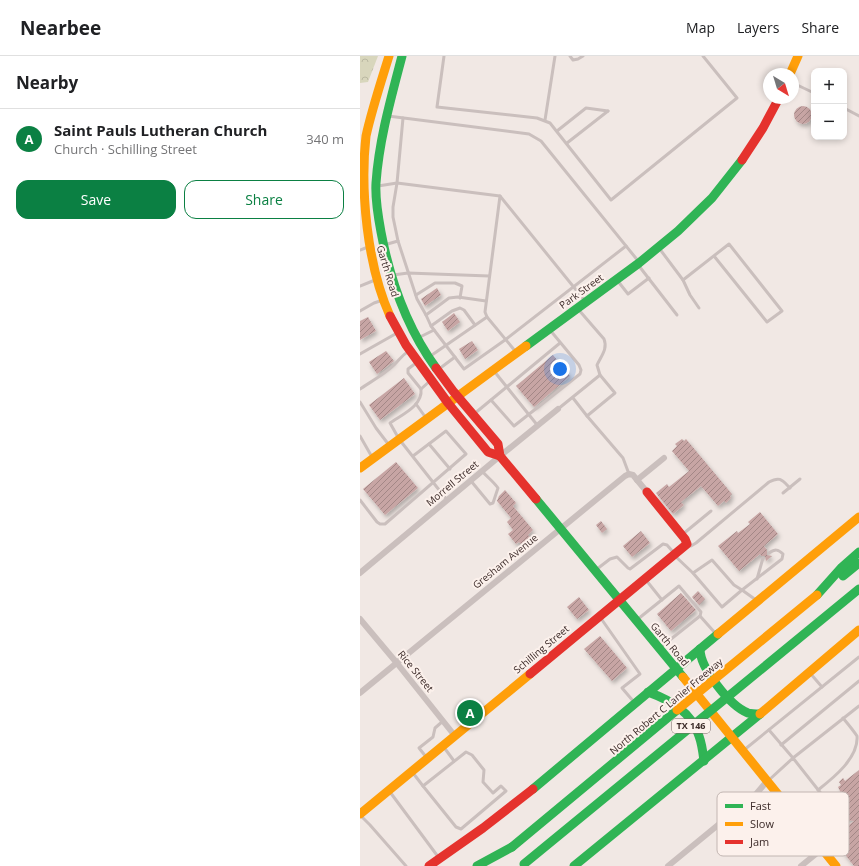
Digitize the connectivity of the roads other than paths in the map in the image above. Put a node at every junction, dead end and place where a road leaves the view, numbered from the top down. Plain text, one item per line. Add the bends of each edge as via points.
1 (389, 56) edge
2 (402, 56) edge
3 (444, 56) edge
4 (555, 56) edge
5 (570, 56) edge
6 (583, 56) edge
7 (703, 56) edge
8 (798, 56) edge
9 (793, 68) edge
10 (799, 86) edge
11 (811, 92) edge
12 (776, 104) edge
13 (847, 110) edge
14 (386, 116) junction
15 (859, 116) edge
16 (403, 118) junction
17 (545, 120) junction
18 (557, 131) junction
19 (567, 143) junction
20 (397, 183) junction
21 (376, 186) junction
22 (361, 190) edge
23 (500, 196) junction
24 (398, 241) junction
25 (384, 245) junction
26 (626, 246) junction
27 (658, 247) junction
28 (364, 248) edge
29 (714, 256) junction
30 (638, 263) junction
31 (408, 273) junction
32 (392, 275) junction
33 (489, 276) junction
34 (649, 278) junction
35 (377, 279) junction
36 (616, 280) junction
37 (683, 280) junction
38 (360, 286) edge
39 (574, 287) junction
40 (416, 295) junction
41 (460, 298) junction
42 (385, 300) junction
43 (486, 301) junction
44 (586, 301) junction
45 (577, 308) junction
46 (700, 308) dead end
47 (360, 311) edge
48 (426, 315) junction
49 (677, 315) dead end
50 (487, 317) junction
51 (475, 325) junction
52 (431, 326) junction
53 (549, 328) junction
54 (434, 330) junction
55 (399, 332) junction
56 (417, 339) junction
57 (505, 340) junction
58 (560, 343) junction
59 (446, 345) junction
60 (410, 351) junction
61 (516, 352) junction
62 (360, 354) edge
63 (455, 357) junction
64 (428, 358) junction
65 (418, 362) junction
66 (492, 369) junction
67 (438, 370) junction
68 (600, 375) junction
69 (431, 380) junction
70 (507, 387) junction
71 (360, 389) edge
72 (421, 390) junction
73 (458, 396) junction
74 (573, 398) junction
75 (491, 400) junction
76 (360, 402) edge
77 (448, 402) junction
78 (416, 404) junction
79 (558, 409) joint
80 (473, 414) junction
81 (529, 415) junction
82 (587, 416) junction
83 (427, 419) junction
84 (538, 426) junction
85 (360, 436) edge
86 (399, 439) junction
87 (430, 444) junction
88 (390, 446) junction
89 (413, 456) junction
90 (500, 456) junction
91 (373, 458) junction
92 (664, 458) dead end
93 (360, 468) edge
94 (450, 469) junction
95 (482, 471) junction
96 (629, 474) junction
97 (800, 479) dead end
98 (637, 480) junction
99 (471, 481) junction
100 (434, 483) junction
101 (790, 488) junction
102 (647, 492) joint
103 (783, 493) dead end
104 (360, 500) edge
105 (448, 500) junction
106 (711, 511) dead end
107 (859, 517) edge
108 (560, 529) junction
109 (682, 535) junction
110 (687, 544) junction
111 (859, 552) edge
112 (769, 553) dead end
113 (674, 554) junction
114 (763, 558) dead end
115 (859, 563) edge
116 (595, 571) junction
117 (360, 573) edge
118 (693, 573) junction
119 (645, 578) junction
120 (757, 579) junction
121 (859, 589) edge
122 (742, 590) junction
123 (817, 596) junction
124 (619, 599) junction
125 (662, 600) junction
126 (758, 601) junction
127 (599, 616) junction
128 (700, 616) junction
129 (360, 619) edge
130 (637, 621) junction
131 (859, 630) edge
132 (717, 635) junction
133 (660, 648) junction
134 (700, 649) junction
135 (859, 657) edge
136 (396, 662) junction
137 (677, 669) junction
138 (810, 672) junction
139 (859, 681) edge
140 (822, 687) junction
141 (360, 692) edge
142 (648, 692) junction
143 (635, 702) junction
144 (859, 706) edge
145 (760, 714) junction
146 (843, 718) junction
147 (443, 721) junction
148 (769, 730) junction
149 (455, 736) junction
150 (732, 738) junction
151 (781, 745) junction
152 (443, 746) junction
153 (742, 751) junction
154 (427, 758) junction
155 (793, 758) junction
156 (454, 760) junction
157 (704, 761) junction
158 (412, 771) junction
159 (767, 781) junction
160 (422, 786) junction
161 (389, 790) junction
162 (818, 790) joint
163 (757, 792) edge
164 (776, 792) edge
165 (360, 815) edge
166 (717, 825) edge
167 (512, 846) junction
168 (813, 856) edge
169 (828, 856) edge
170 (440, 859) junction
171 (522, 865) edge
172 (406, 866) edge
173 (428, 866) edge
174 (477, 866) edge
175 (486, 866) edge
176 (574, 866) edge
177 (668, 866) edge
178 (801, 866) edge
179 (836, 866) edge

1 - 22 main road, Garth Road via 364,135
2 - 14 main road, Garth Road
3 - 17 lane via 437,107
4 - 17 lane
5 - 6 lane via 573,60
7 - 19 lane via 737,98 611,200
8 - 9 main road
10 - 11 lane
12 - 27 main road, Park Street via 759,137 721,187 700,210
13 - 15 lane
14 - 16 lane
14 - 21 main road, Garth Road
16 - 20 lane
16 - 26 lane via 529,134 536,138
17 - 18 lane
18 - 19 lane
18 - 19 lane via 586,108 608,111
20 - 21 lane
20 - 23 lane
20 - 24 lane via 393,217
21 - 22 main road
21 - 25 main road, Garth Road
22 - 28 main road, Garth Road
23 - 33 lane
23 - 39 lane
24 - 25 lane
24 - 31 lane
25 - 32 main road, Garth Road
26 - 30 lane
26 - 39 lane
27 - 30 main road, Park Street
27 - 37 lane
28 - 35 main road, Garth Road
29 - 29 lane via 729,244 782,311 767,322
29 - 37 lane
30 - 34 lane
30 - 36 main road, Park Street
31 - 32 lane
31 - 33 lane
31 - 40 lane
32 - 35 main road
32 - 56 main road, Garth Road
33 - 43 lane
34 - 36 lane via 628,294
34 - 49 lane
35 - 38 lane
35 - 42 main road, Garth Road
36 - 44 main road, Park Street
37 - 46 lane
39 - 44 lane
39 - 57 lane
40 - 41 lane via 435,283 455,283 462,286
40 - 48 lane
41 - 43 lane
41 - 48 lane via 449,298
42 - 47 lane
42 - 55 main road, Garth Road
43 - 50 lane
44 - 45 main road, Park Street
45 - 53 main road, Park Street
45 - 68 lane via 606,344 597,365
48 - 52 lane
50 - 51 lane
50 - 57 lane
51 - 52 lane via 460,308
51 - 59 lane
52 - 54 lane
53 - 58 lane
53 - 61 main road, Park Street
54 - 56 lane
54 - 59 lane
55 - 60 main road, Garth Road
55 - 62 lane
56 - 64 main road, Garth Road
57 - 61 lane
57 - 63 lane via 464,369
58 - 70 lane
58 - 81 lane via 579,366 580,374
59 - 63 lane
59 - 64 lane
60 - 65 main road, Garth Road
60 - 71 lane
61 - 66 main road, Park Street
63 - 67 lane
64 - 67 main road, Garth Road
65 - 69 main road, Garth Road
65 - 72 lane via 408,368 408,373
66 - 70 lane
66 - 73 main road, Park Street
67 - 73 main road, Garth Road
68 - 74 lane
68 - 82 lane via 615,393
69 - 72 lane
69 - 77 main road, Garth Road
70 - 75 lane
70 - 81 lane
72 - 78 lane via 422,394
73 - 77 main road, Park Street
73 - 80 main road, Garth Road
74 - 79 lane
74 - 82 lane
75 - 80 lane
75 - 81 lane via 514,426
76 - 88 lane
77 - 83 main road, Park Street
77 - 90 main road, Garth Road via 488,452
78 - 83 lane
78 - 86 lane via 390,423
79 - 84 street, Morrell Street
80 - 90 main road, Garth Road via 498,444
81 - 84 lane
82 - 96 lane via 623,458
83 - 86 main road, Park Street
84 - 90 street, Morrell Street
85 - 91 lane
86 - 88 main road, Park Street
86 - 89 lane
87 - 89 lane
87 - 94 lane
87 - 94 lane via 446,431 466,454
88 - 91 main road, Park Street
89 - 100 lane
90 - 95 street, Morrell Street
90 - 108 main road, Garth Road
91 - 93 main road, Park Street
92 - 98 street
94 - 100 lane
95 - 99 street, Morrell Street
95 - 99 lane via 498,488 493,503 490,504
96 - 98 street
96 - 108 street, Gresham Avenue
97 - 101 lane
98 - 102 street
99 - 105 street, Morrell Street
100 - 104 lane via 384,524 378,522
100 - 105 lane
101 - 103 lane
101 - 110 lane via 782,480 775,479 696,543 691,546
102 - 109 main road
105 - 117 street, Morrell Street
106 - 109 lane
107 - 126 main road
108 - 116 main road, Garth Road
108 - 136 street, Gresham Avenue
109 - 110 main road
110 - 113 main road, Schilling Street
111 - 123 main road
112 - 120 lane via 778,550 783,554 782,559
113 - 116 lane via 668,545 663,544 630,569 617,557 610,559
113 - 118 lane
113 - 119 main road, Schilling Street
114 - 120 lane
115 - 123 main road, North Robert C Lanier Freeway / TX 146
116 - 124 main road, Garth Road
118 - 122 lane via 712,560 734,585
118 - 122 lane via 722,607
119 - 124 main road, Schilling Street
119 - 125 lane
120 - 122 lane
121 - 171 main road, TX 146, bridge
122 - 126 lane
123 - 167 main road, North Robert C Lanier Freeway / TX 146, bridge
124 - 127 main road, Schilling Street
124 - 130 main road, Garth Road
125 - 128 lane via 679,586 701,612
125 - 130 lane
126 - 132 main road
127 - 143 lane via 640,674 622,688
127 - 149 main road, Schilling Street
128 - 132 lane
128 - 133 lane
129 - 136 street, Rice Street
130 - 133 main road, Garth Road
131 - 138 main road
132 - 134 main road
133 - 137 main road, Garth Road
134 - 137 main road
134 - 145 main road via 706,670 731,701 747,713
135 - 140 lane
136 - 141 street, Gresham Avenue
136 - 147 street, Rice Street
137 - 142 main road
137 - 150 main road, Garth Road
138 - 140 lane
138 - 145 main road
139 - 151 lane
140 - 148 lane
142 - 143 main road
142 - 157 main road via 661,696 683,710 697,730
143 - 170 main road via 510,808
144 - 146 lane
145 - 150 main road
146 - 155 lane
146 - 162 lane via 856,735 858,750 849,765
147 - 149 street, Rice Street
147 - 154 lane via 435,728 433,737 418,748
148 - 151 lane
148 - 153 lane
149 - 152 main road, Schilling Street
150 - 153 main road, Garth Road
150 - 157 main road
151 - 155 lane
152 - 154 main road, Schilling Street
152 - 156 lane
153 - 159 main road, Garth Road
154 - 158 main road, Schilling Street
155 - 159 lane
155 - 162 lane
156 - 160 lane
156 - 160 lane via 466,752 472,755 484,770 484,782 493,793 501,786 506,791 461,829 456,827
157 - 176 main road
158 - 160 lane
158 - 161 main road, Schilling Street
159 - 163 street
159 - 164 main road, Garth Road
161 - 165 main road, Schilling Street
161 - 170 lane
165 - 172 lane
166 - 177 street
167 - 174 main road
167 - 175 main road, North Robert C Lanier Freeway / TX 146
168 - 178 street
169 - 179 main road, Garth Road
170 - 173 main road

